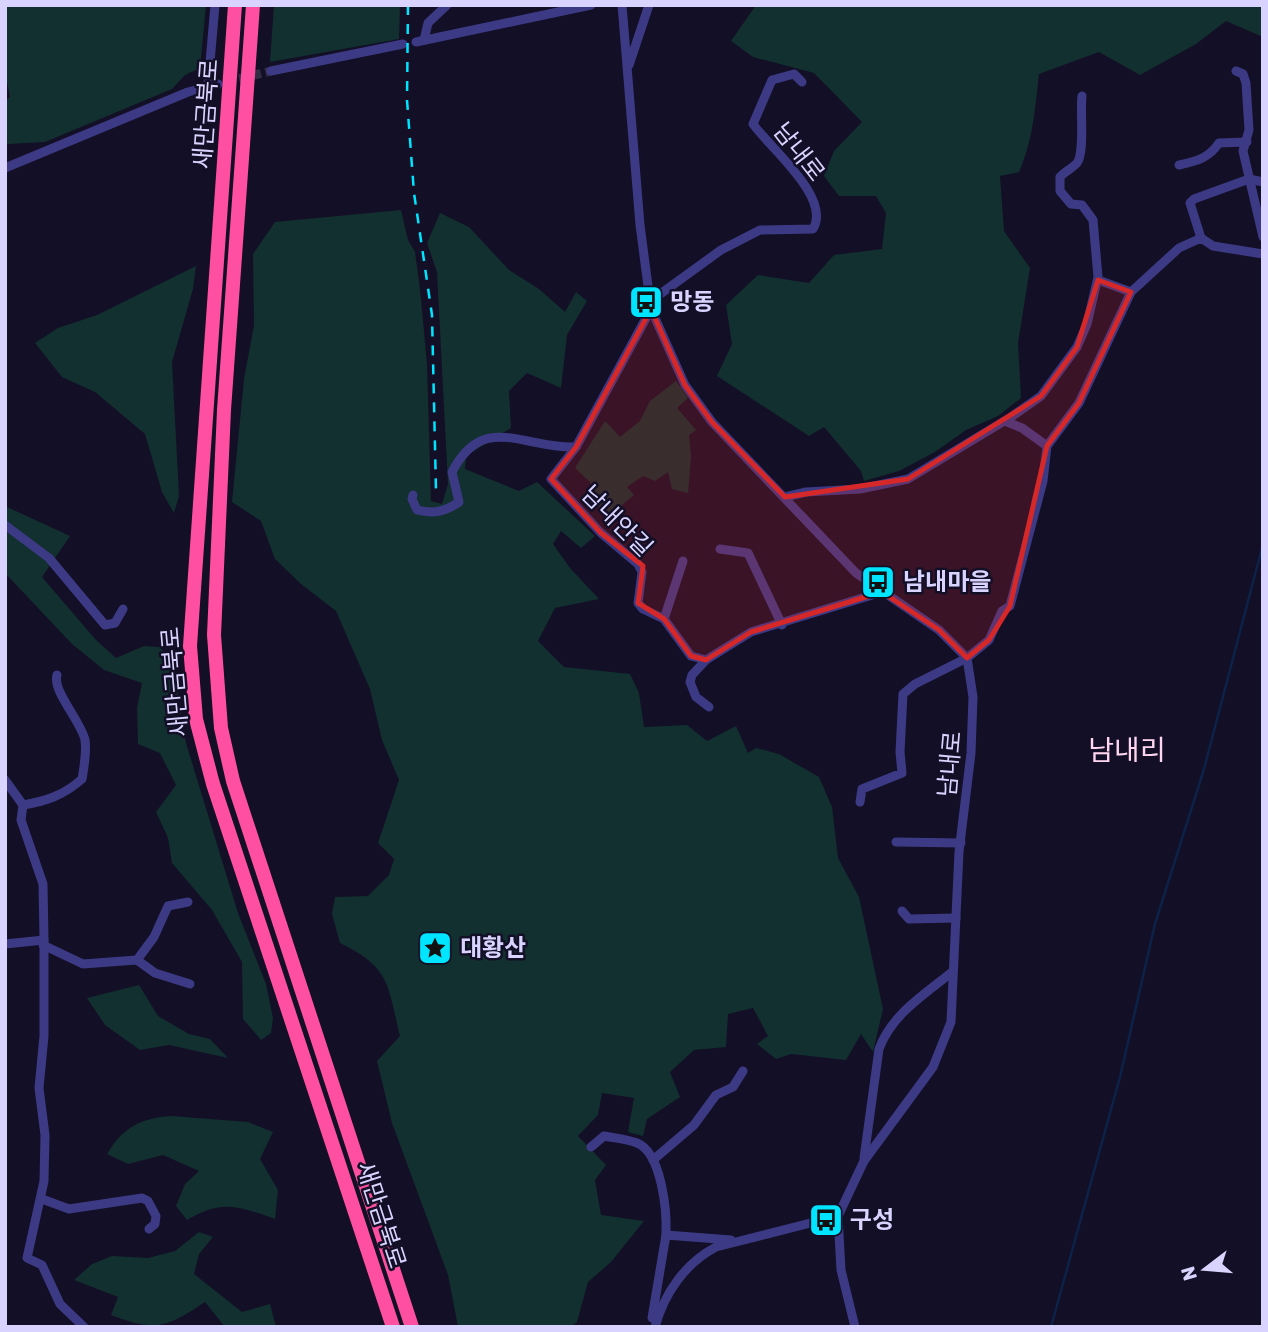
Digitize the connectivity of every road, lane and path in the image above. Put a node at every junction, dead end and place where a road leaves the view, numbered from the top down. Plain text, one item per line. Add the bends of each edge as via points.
1 (215, 5) edge
2 (234, 5) edge
3 (256, 5) edge
4 (447, 5) edge
5 (591, 5) edge
6 (622, 5) edge
7 (649, 5) edge
8 (403, 44) dead end
9 (271, 71) tunnel mouth
10 (627, 71) junction
11 (1236, 71) dead end
12 (802, 82) dead end
13 (218, 84) tunnel mouth
14 (208, 85) junction
15 (1082, 96) dead end
16 (1247, 142) junction
17 (1179, 165) dead end
18 (5, 167) edge
19 (1248, 179) junction
20 (1263, 182) edge
21 (1201, 237) junction
22 (1263, 237) edge
23 (1263, 254) edge
24 (1098, 280) junction
25 (1131, 292) junction
26 (651, 305) junction
27 (1005, 421) junction
28 (1047, 446) junction
29 (576, 447) junction
30 (413, 495) dead end
31 (785, 498) junction
32 (5, 525) edge
33 (720, 549) dead end
34 (683, 561) dead end
35 (882, 592) junction
36 (123, 609) dead end
37 (664, 619) junction
38 (782, 625) junction
39 (967, 659) junction
40 (706, 660) junction
41 (57, 675) dead end
42 (709, 707) dead end
43 (5, 780) edge
44 (860, 802) dead end
45 (23, 804) junction
46 (896, 842) dead end
47 (961, 843) junction
48 (188, 902) dead end
49 (902, 911) dead end
50 (956, 918) junction
51 (44, 943) junction
52 (5, 944) edge
53 (137, 960) junction
54 (952, 972) junction
55 (190, 984) dead end
56 (743, 1071) dead end
57 (591, 1147) dead end
58 (653, 1160) junction
59 (864, 1161) junction
60 (42, 1199) junction
61 (838, 1216) junction
62 (149, 1229) dead end
63 (666, 1235) junction
64 (741, 1241) junction
65 (70, 1322) edge
66 (83, 1327) edge
67 (393, 1327) edge
68 (412, 1327) edge
69 (654, 1327) edge
70 (855, 1327) edge

1 - 14 street
2 - 67 highway, 새만금북로 via 190,646 196,719 234,852
3 - 68 highway, 새만금북로 via 223,423 214,635 218,706 233,781
4 - 5 street via 428,23 420,41
6 - 10 street
7 - 10 street
8 - 9 street
10 - 26 street
11 - 16 street via 1246,83
12 - 26 street, 남내로 via 794,74 772,80 753,124 805,184 817,214 813,229 760,230 721,250
13 - 14 street
14 - 18 street
15 - 24 street via 1082,149 1078,163 1060,177 1060,191 1071,204 1089,211 1093,220
16 - 17 street via 1219,143 1200,161
16 - 19 street via 1242,152
19 - 20 street
19 - 21 street via 1190,203
19 - 22 street
21 - 23 street via 1213,246
21 - 25 street via 1179,248
24 - 25 street
24 - 27 street via 1077,347 1041,396
25 - 28 street via 1079,403
26 - 29 street, 남내안길
26 - 31 street via 685,385 712,422
27 - 28 street
27 - 31 street via 908,479
28 - 39 street via 1043,481 1010,606 1002,611 989,640
29 - 30 street via 499,438 476,441 463,452 452,472 459,502 429,513 416,510
29 - 37 street, 남내안길 via 551,479 601,533 638,564 642,572 638,603
31 - 35 street via 856,573
32 - 36 street via 49,558 105,625 116,623
33 - 38 street via 748,554
34 - 37 street, 남내안길
35 - 38 street
35 - 39 street via 939,630
37 - 40 street, 남내안길 via 691,656
38 - 40 street via 751,632
39 - 44 street via 903,694 902,773 862,789
39 - 47 street, 남내로 via 974,697
40 - 42 street via 690,682 696,697
41 - 45 street via 59,689 79,721 86,743 82,779 62,794
43 - 45 street
45 - 51 street via 21,820 43,884
46 - 47 street
47 - 50 street, 남내로
48 - 53 street via 168,906
49 - 50 street via 909,919
50 - 54 street, 남내로
51 - 52 street
51 - 53 street via 83,964
51 - 60 street via 39,1088 45,1135
53 - 55 street via 155,973
54 - 59 street, 남내로 via 951,1023 933,1068
54 - 59 street via 892,1021 885,1033
56 - 58 street via 733,1087 716,1095 694,1125
57 - 58 street via 604,1136 638,1143
58 - 63 street via 662,1189
59 - 61 street, 남내로
60 - 62 street via 69,1209 142,1198 156,1216
60 - 65 street via 27,1258 42,1265
61 - 64 street
61 - 70 street, 남내로 via 841,1270
63 - 64 street
63 - 69 street
64 - 69 street via 700,1255 671,1288
65 - 66 street

